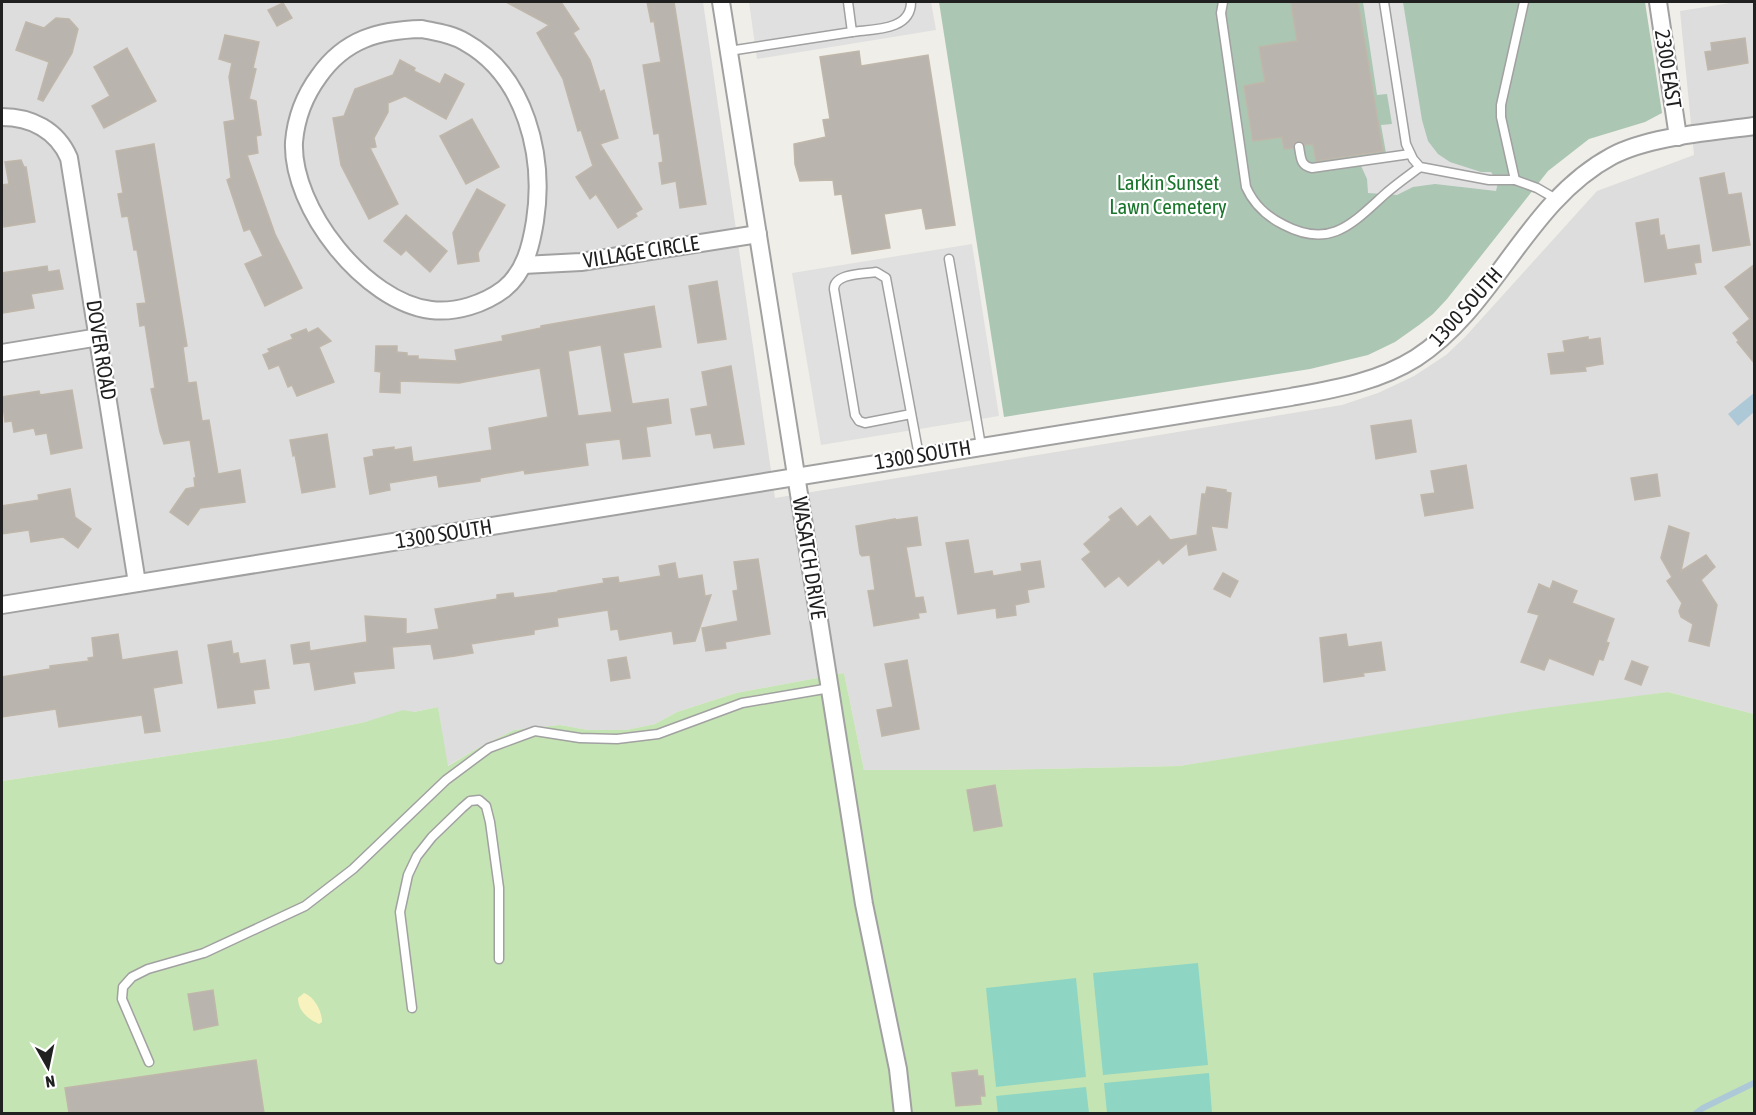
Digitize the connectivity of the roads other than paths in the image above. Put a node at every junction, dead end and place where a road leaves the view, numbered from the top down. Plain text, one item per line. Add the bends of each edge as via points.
1 (721, 2) edge
2 (848, 2) edge
3 (911, 2) edge
4 (1223, 2) edge
5 (1384, 2) edge
6 (1524, 2) edge
7 (1658, 2) edge
8 (852, 32) junction
9 (729, 51) junction
10 (2, 117) edge
11 (1755, 126) edge
12 (1678, 137) junction
13 (1299, 147) dead end
14 (1410, 154) junction
15 (1420, 167) junction
16 (1515, 180) junction
17 (1556, 199) junction
18 (758, 234) junction
19 (950, 259) dead end
20 (523, 265) junction
21 (99, 337) junction
22 (2, 353) edge
23 (911, 414) junction
24 (981, 446) junction
25 (919, 456) junction
26 (796, 477) junction
27 (137, 584) junction
28 (2, 605) edge
29 (830, 688) junction
30 (499, 958) dead end
31 (412, 1008) dead end
32 (149, 1062) dead end
33 (903, 1113) edge

1 - 9 street, WASATCH DRIVE
2 - 8 lane
3 - 8 lane via 904,21
4 - 15 lane via 1221,13 1246,187 1257,207 1303,233 1335,232 1353,224
5 - 14 lane
6 - 16 lane via 1501,105
7 - 12 street, 2300 EAST
8 - 9 lane
9 - 18 street, WASATCH DRIVE
10 - 21 street, DOVER ROAD via 22,118 43,127 59,141 69,158
11 - 12 street, 1300 SOUTH
12 - 17 street, 1300 SOUTH via 1634,146 1611,156
13 - 14 lane via 1302,164 1312,168
14 - 15 lane
15 - 16 lane via 1477,178
16 - 17 lane
17 - 24 street, 1300 SOUTH via 1459,320 1433,345 1399,368 1333,389
18 - 20 street, VILLAGE CIRCLE via 581,262
18 - 26 street, WASATCH DRIVE
19 - 24 lane
20 - 20 street via 513,281 487,299 465,307 431,310 396,297 342,255 325,234 306,198 294,143 303,104 324,69 341,52 380,33 422,30 464,41 496,68 520,106 537,166 537,203
21 - 22 street
21 - 27 street, DOVER ROAD
23 - 23 lane via 886,278 876,272 838,279 834,289 855,415 865,423
23 - 25 lane
24 - 25 street, 1300 SOUTH
25 - 26 street, 1300 SOUTH
26 - 27 street, 1300 SOUTH
26 - 29 street, WASATCH DRIVE
27 - 28 street, 1300 SOUTH
29 - 32 lane via 742,703 658,734 617,739 535,731 489,748 446,780 353,869 305,906 204,953 132,976 123,987 122,999
29 - 33 street, WASATCH DRIVE
30 - 31 lane via 499,888 490,822 486,806 479,800 470,801 432,837 408,875 400,912

